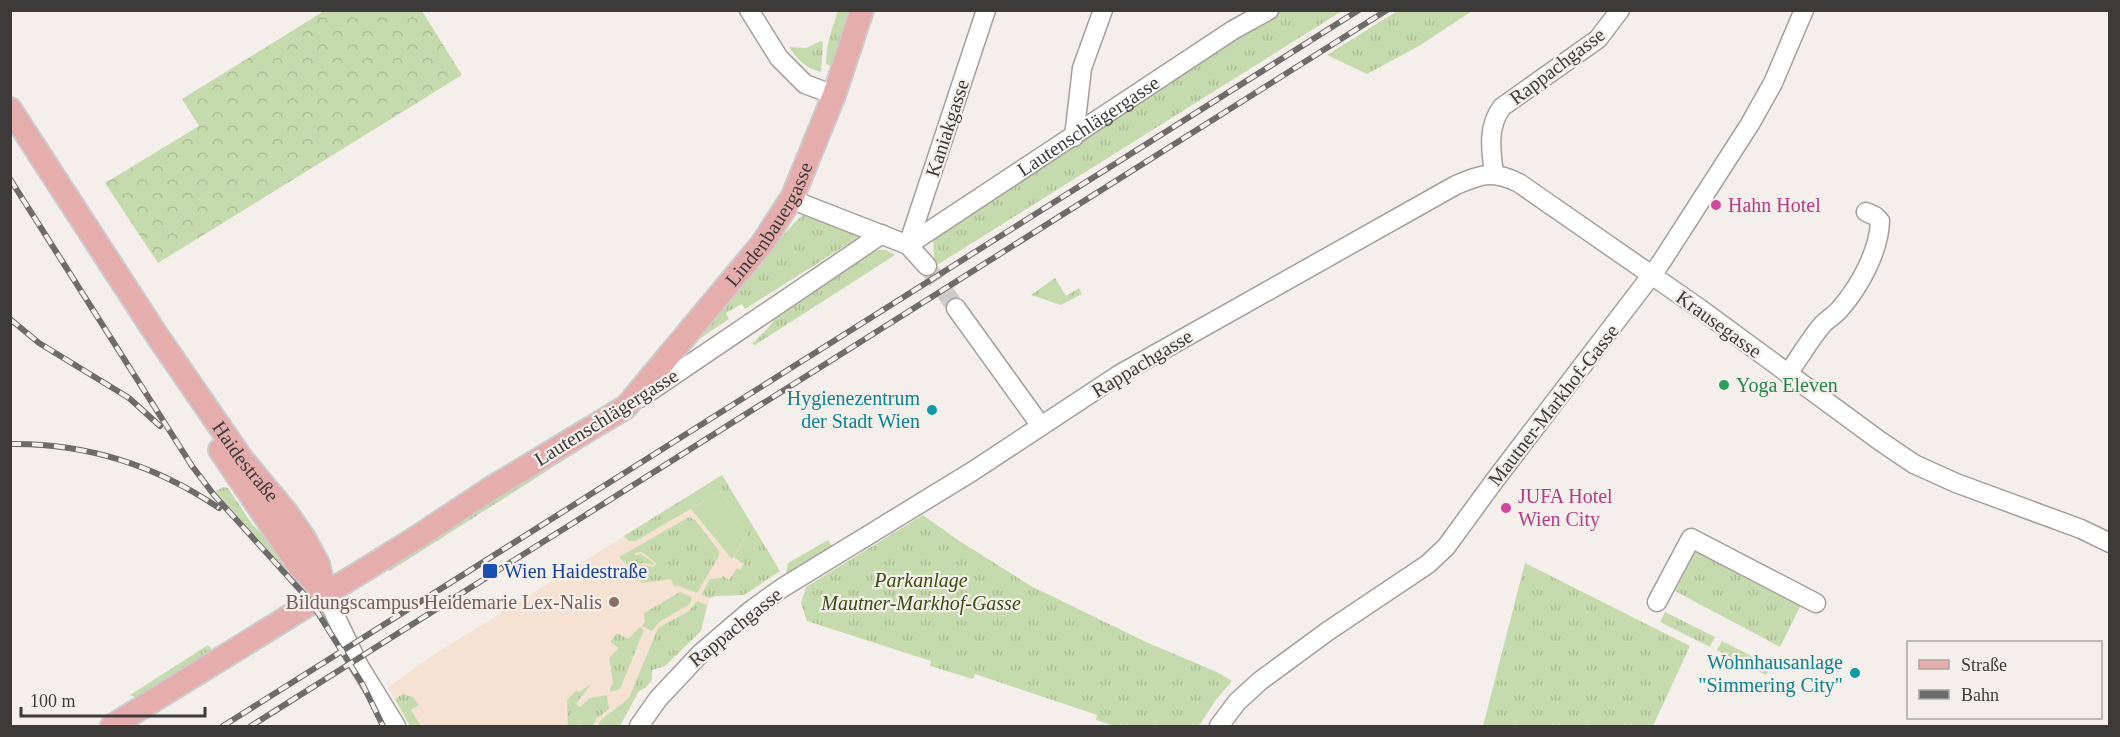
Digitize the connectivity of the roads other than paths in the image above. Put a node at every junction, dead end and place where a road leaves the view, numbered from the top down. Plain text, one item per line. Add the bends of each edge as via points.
1 (750, 10) edge
2 (862, 10) edge
3 (986, 10) edge
4 (1103, 10) edge
5 (1269, 10) edge
6 (1620, 10) edge
7 (1804, 10) edge
8 (834, 95) junction
9 (10, 109) edge
10 (1074, 136) junction
11 (1494, 174) junction
12 (793, 196) junction
13 (1866, 212) dead end
14 (882, 234) junction
15 (908, 245) junction
16 (927, 266) tunnel mouth
17 (1652, 276) junction
18 (956, 308) tunnel mouth
19 (1788, 374) junction
20 (626, 407) junction
21 (1041, 426) junction
22 (2109, 543) edge
23 (325, 594) junction
24 (1657, 602) dead end
25 (1816, 603) dead end
26 (112, 726) edge
27 (396, 726) edge
28 (639, 726) edge
29 (1219, 726) edge

1 - 8 street via 780,58 805,84
2 - 8 main road, Lindenbauergasse
3 - 15 street, Kaniakgasse
4 - 10 street via 1082,68
5 - 10 street, Lautenschlägergasse
6 - 11 street, Rappachgasse via 1598,39 1502,107 1491,130
7 - 17 street, Mautner-Markhof-Gasse via 1773,83 1750,124
8 - 12 main road, Lindenbauergasse
9 - 23 main road, Haidestraße via 156,334 242,459 304,538 318,564
10 - 15 street, Lautenschlägergasse
11 - 17 street, Krausegasse via 1519,183
11 - 21 street, Rappachgasse via 1456,186 1225,314 1120,374
12 - 14 street via 803,204
12 - 20 main road, Lindenbauergasse via 762,244
13 - 19 street via 1880,221 1880,230 1860,280
14 - 15 street
14 - 20 street, Lautenschlägergasse
15 - 16 street
17 - 19 street, Krausegasse
17 - 29 street, Mautner-Markhof-Gasse via 1438,557 1260,681
18 - 21 street
19 - 22 street, Krausegasse via 1914,464
20 - 23 main road, Lautenschlägergasse
21 - 28 street, Rappachgasse via 750,611 676,677
23 - 26 main road, Lautenschlägergasse
23 - 27 street, Haidestraße via 359,666
24 - 25 street via 1691,538

